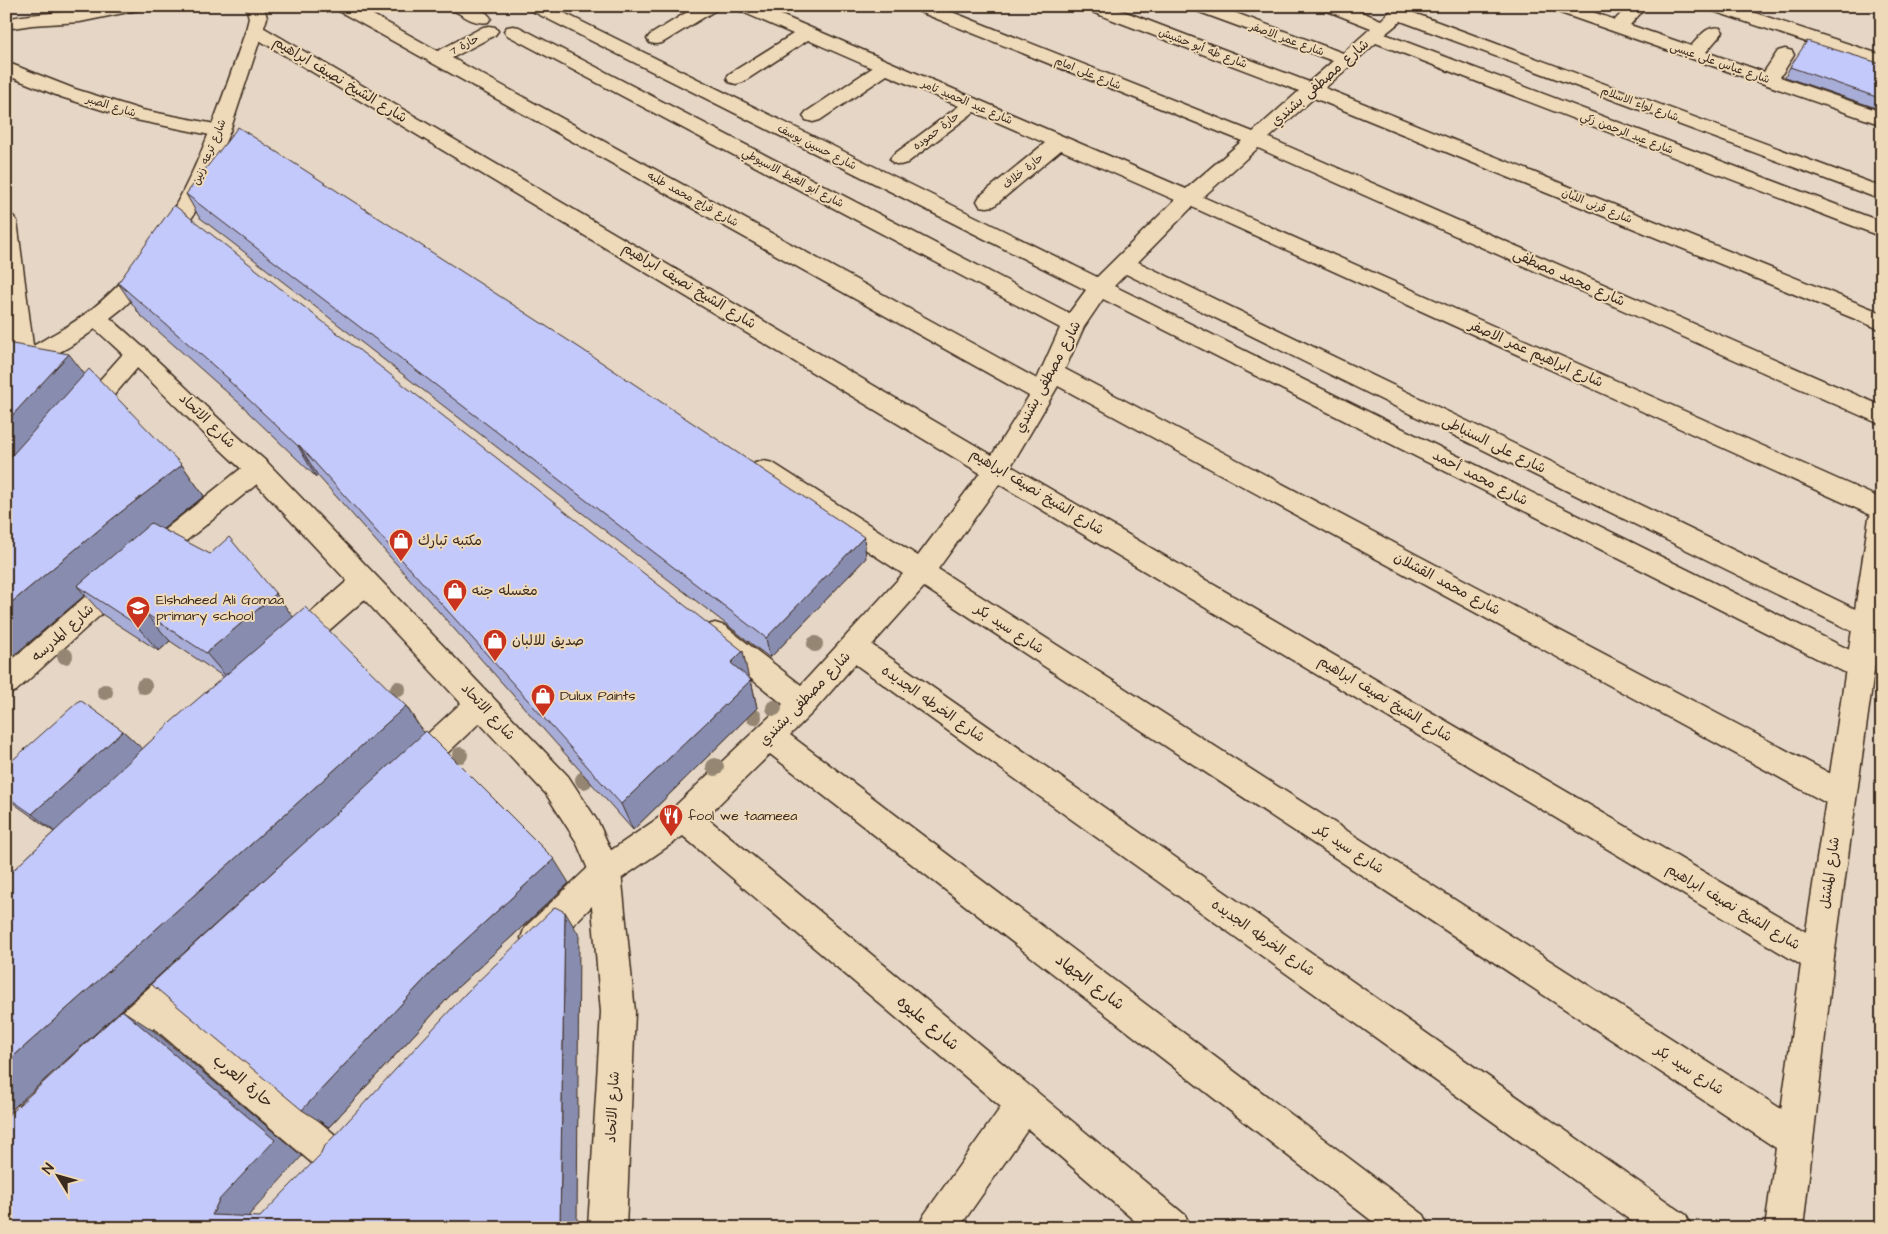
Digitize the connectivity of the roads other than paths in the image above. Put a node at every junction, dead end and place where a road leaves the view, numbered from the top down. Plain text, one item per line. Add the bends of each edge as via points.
1 (132, 6) edge
2 (343, 6) edge
3 (459, 6) edge
4 (536, 6) edge
5 (710, 6) edge
6 (744, 6) edge
7 (921, 6) edge
8 (1093, 6) edge
9 (1200, 6) edge
10 (1331, 6) edge
11 (1558, 6) edge
12 (1638, 6) edge
13 (1716, 6) edge
14 (255, 18) edge
15 (1391, 21) edge
16 (6, 24) edge
17 (1619, 28) junction
18 (513, 31) dead end
19 (1714, 32) dead end
20 (807, 34) junction
21 (656, 39) dead end
22 (1694, 54) junction
23 (1785, 55) dead end
24 (439, 58) junction
25 (1346, 60) junction
26 (1882, 61) edge
27 (886, 67) junction
28 (6, 68) edge
29 (736, 78) dead end
30 (1768, 80) junction
31 (1312, 90) junction
32 (973, 104) junction
33 (814, 116) dead end
34 (1882, 119) edge
35 (221, 126) junction
36 (247, 138) edge
37 (1256, 140) junction
38 (1059, 142) junction
39 (900, 159) dead end
40 (1882, 194) edge
41 (1189, 198) junction
42 (987, 201) dead end
43 (6, 221) edge
44 (1882, 230) edge
45 (1122, 263) junction
46 (1099, 288) junction
47 (96, 318) junction
48 (1882, 322) edge
49 (1073, 325) junction
50 (137, 353) junction
51 (14, 362) edge
52 (1048, 383) junction
53 (6, 390) edge
54 (1882, 416) edge
55 (69, 432) edge
56 (746, 459) edge
57 (997, 468) junction
58 (258, 469) junction
59 (1882, 510) edge
60 (1882, 518) edge
61 (921, 572) junction
62 (364, 583) junction
63 (700, 623) edge
64 (1866, 627) junction
65 (854, 648) junction
66 (275, 661) edge
67 (1860, 668) junction
68 (6, 683) edge
69 (481, 703) junction
70 (803, 703) junction
71 (769, 736) junction
72 (386, 791) edge
73 (1842, 795) junction
74 (684, 818) junction
75 (605, 872) junction
76 (212, 952) edge
77 (1818, 957) junction
78 (514, 960) edge
79 (154, 1006) junction
80 (91, 1064) edge
81 (1024, 1104) junction
82 (1794, 1138) junction
83 (332, 1155) edge
84 (607, 1228) edge
85 (937, 1228) edge
86 (1172, 1228) edge
87 (1411, 1228) edge
88 (1673, 1228) edge
89 (1784, 1228) edge

1 - 16 street via 73,18 43,18
2 - 24 street, شارع فراج محمد طلبه
3 - 24 street, حارة 7 via 486,25
4 - 46 street, شارع حسين يوسف
5 - 21 street
6 - 20 street, شارع عبد الحميد تامر
7 - 37 street, شارع على امام
8 - 31 street, شارع طه أبو حشيش
9 - 25 street, شارع عمر الاصفر
10 - 15 street
11 - 17 street, شارع عباس على عيسى
12 - 17 street
13 - 26 street
14 - 35 street, شارع ترعه زنين
14 - 57 street, شارع الشيخ نصيف ابراهيم
15 - 25 street, شارع مصطفى بشندي
15 - 40 street, شارع لواء الاسلام
15 - 44 street, شارع عبد الرحمن زكي
17 - 22 street, شارع عباس على عيسى
18 - 49 street, شارع أبو الغيط الاسيوطي
19 - 22 street
20 - 27 street, شارع عبد الحميد تامر
20 - 29 street
22 - 30 street, شارع عباس على عيسى
23 - 30 street
24 - 52 street, شارع فراج محمد طلبه
25 - 31 street, شارع مصطفى بشندي
27 - 32 street, شارع عبد الحميد تامر
27 - 33 street
28 - 35 street, شارع الصبر via 68,93 138,115
30 - 34 street, شارع عباس على عيسى
31 - 37 street, شارع مصطفى بشندي
31 - 48 street, شارع قرنى اللبان
32 - 38 street, شارع عبد الحميد تامر
32 - 39 street, حارة حموده
35 - 36 street
35 - 47 street, شارع ترعه زنين via 190,222 133,285
37 - 41 street, شارع مصطفى بشندي
37 - 54 street, شارع محمد مصطفى
38 - 41 street, شارع عبد الحميد تامر
38 - 42 street, حارة خلاف
41 - 45 street, شارع مصطفى بشندي
41 - 59 street, شارع ابراهيم عمر الاصفر
43 - 51 street
45 - 46 street, شارع مصطفى بشندي
45 - 64 street, شارع على السنباطى
46 - 49 street, شارع مصطفى بشندي
46 - 67 street, شارع محمد أحمد
47 - 50 street, شارع الاتحاد
47 - 51 street, شارع ترعه زنين via 74,333
49 - 52 street, شارع مصطفى بشندي
50 - 55 street
50 - 58 street, شارع الاتحاد
51 - 53 street via 17,378
52 - 57 street, شارع مصطفى بشندي
52 - 73 street, شارع محمد القشلان
56 - 61 street, شارع سيد بكر
57 - 61 street, شارع مصطفى بشندي
57 - 77 street, شارع الشيخ نصيف ابراهيم
58 - 62 street, شارع الاتحاد
58 - 68 street, شارع المدرسه via 147,558
60 - 64 street, شارع المشتل
61 - 65 street, شارع مصطفى بشندي
61 - 82 street, شارع سيد بكر
62 - 66 street
62 - 69 street, شارع الاتحاد
63 - 70 street
64 - 67 street, شارع المشتل
65 - 70 street, شارع مصطفى بشندي
65 - 88 street, شارع الخرطه الجديده
67 - 73 street, شارع المشتل
69 - 72 street
69 - 75 street, شارع الاتحاد via 557,785 587,832
70 - 71 street, شارع مصطفى بشندي
71 - 74 street, شارع مصطفى بشندي
71 - 87 street, شارع الجهاد
73 - 77 street, شارع المشتل
74 - 75 street, شارع مصطفى بشندي
74 - 81 street, شارع عليوه
75 - 78 street, شارع مصطفى بشندي
75 - 84 street, شارع الاتحاد via 618,1012
76 - 79 street
77 - 82 street, شارع المشتل
79 - 80 street
79 - 83 street, حارة العرب
81 - 85 street
81 - 86 street, شارع عليوه
82 - 89 street, شارع المشتل

